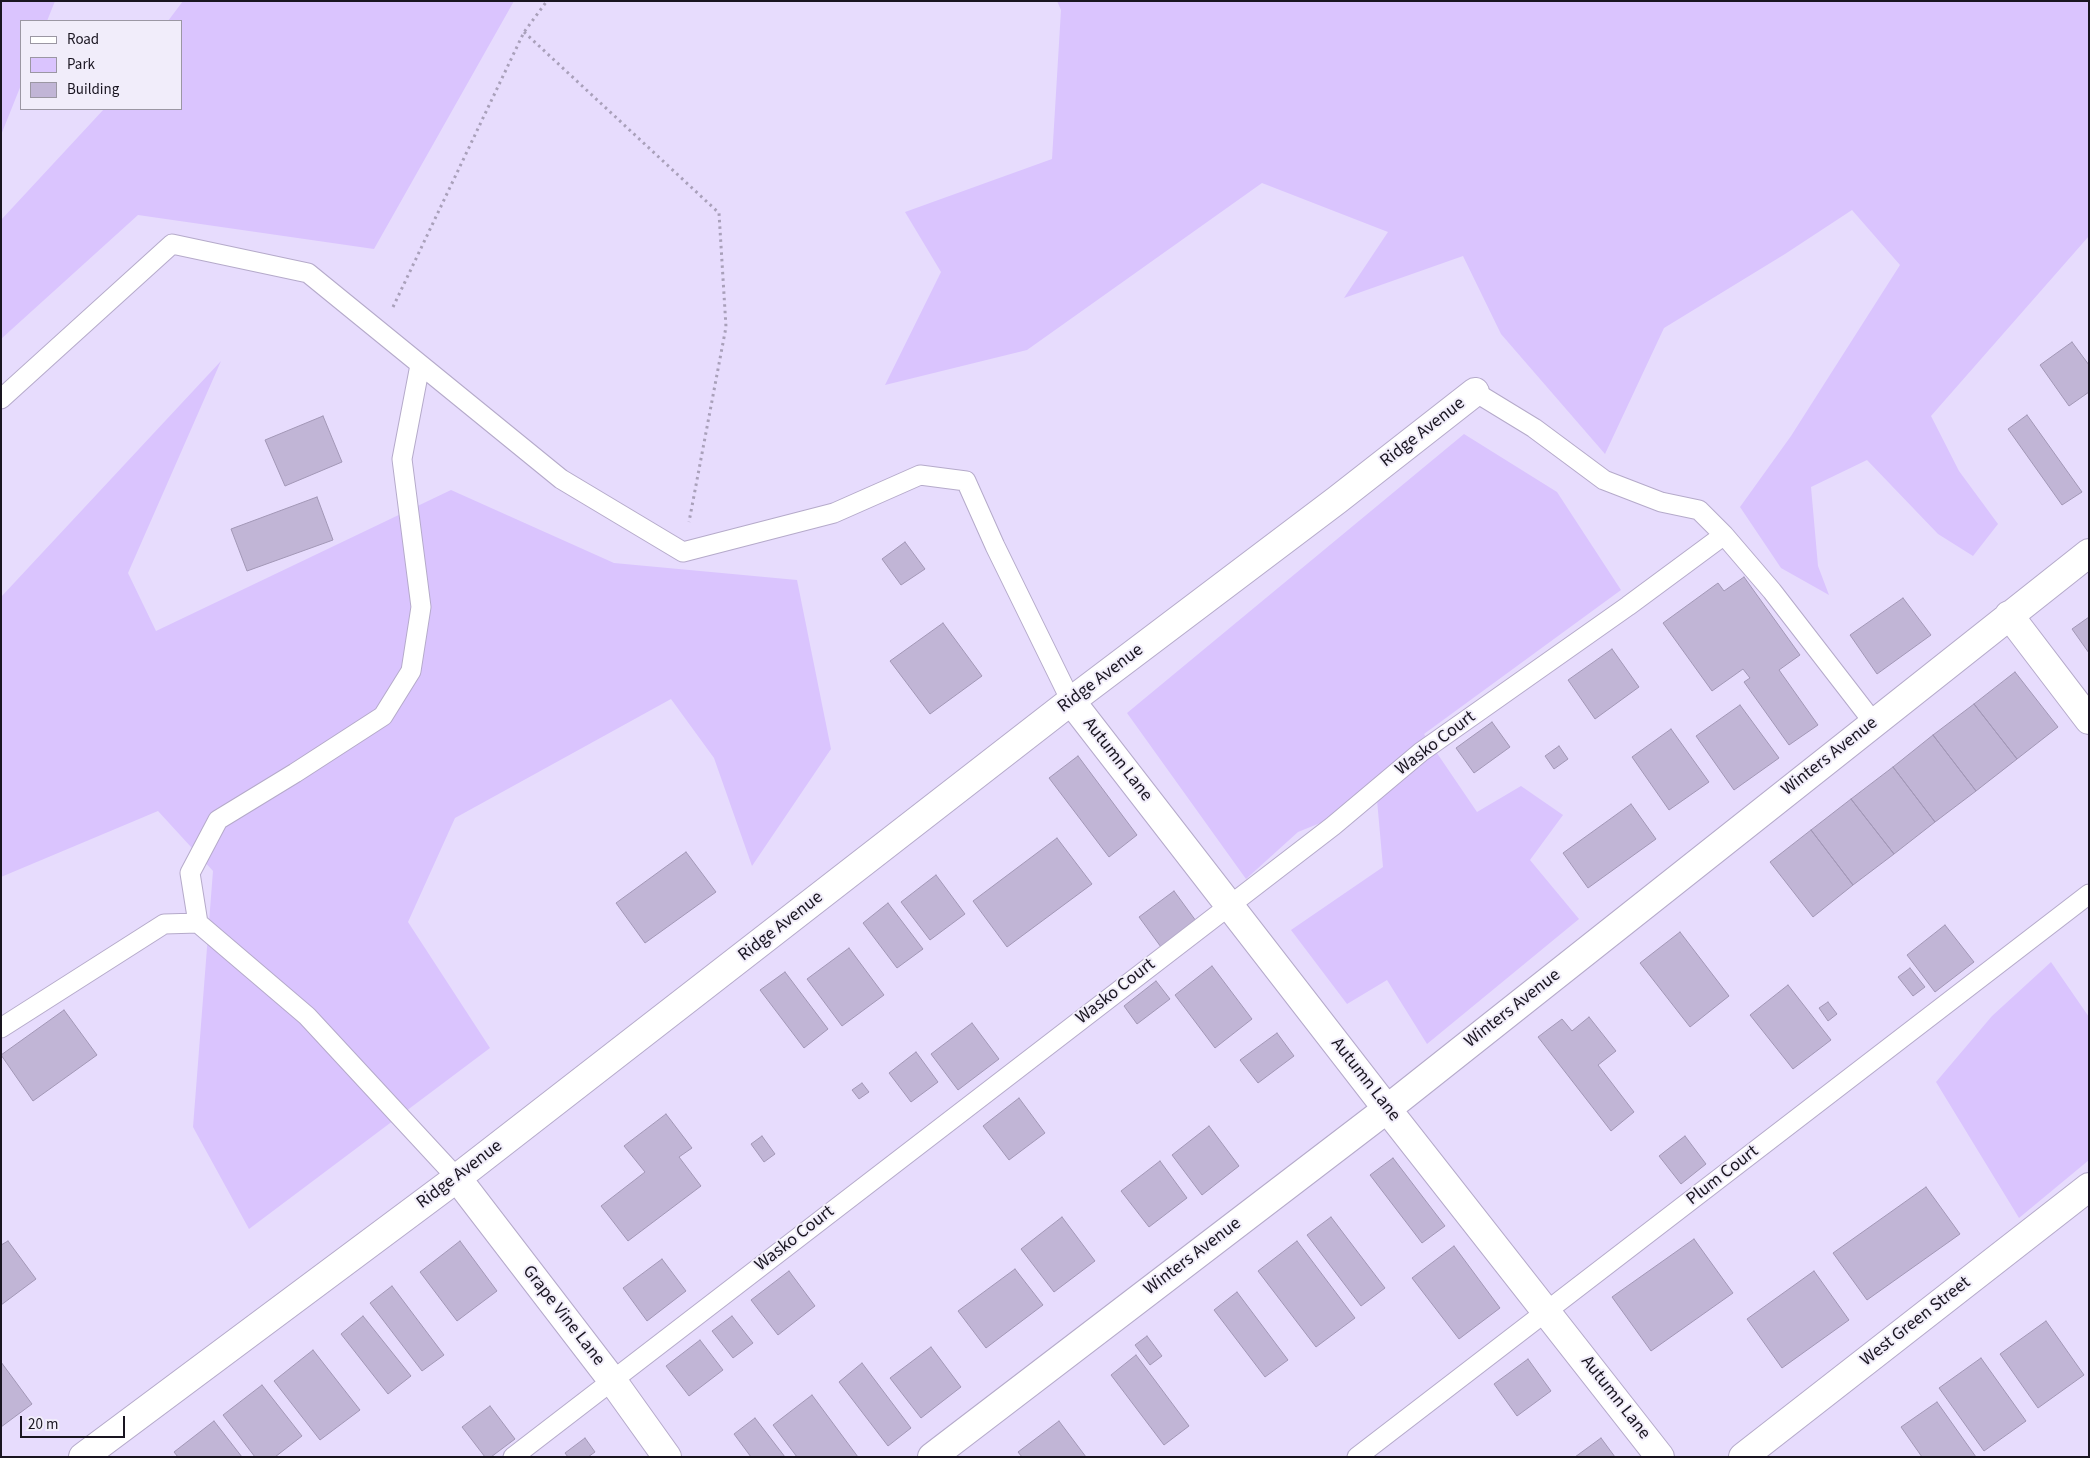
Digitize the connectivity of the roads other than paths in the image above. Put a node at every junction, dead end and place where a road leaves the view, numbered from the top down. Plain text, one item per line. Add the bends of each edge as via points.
1 (420, 364) junction
2 (1475, 392) joint
3 (1, 399) edge
4 (1724, 535) junction
5 (2089, 553) edge
6 (2009, 615) junction
7 (1071, 701) junction
8 (2089, 720) edge
9 (1874, 723) junction
10 (2089, 894) edge
11 (1229, 904) junction
12 (198, 923) junction
13 (1, 1028) edge
14 (1387, 1109) junction
15 (457, 1178) junction
16 (2089, 1187) edge
17 (1547, 1312) junction
18 (612, 1380) junction
19 (82, 1457) edge
20 (513, 1457) edge
21 (666, 1457) edge
22 (932, 1457) edge
23 (1357, 1457) edge
24 (1660, 1457) edge
25 (1743, 1457) edge

1 - 3 lane via 308,273 172,244
1 - 7 lane via 561,480 683,552 834,513 920,475 966,481 994,546
1 - 12 lane via 402,458 421,607 410,671 383,716 218,820 190,873
2 - 4 lane via 1534,428 1604,480 1661,502 1699,510
2 - 7 street, Ridge Avenue
4 - 9 lane via 1772,591
4 - 11 lane, Wasko Court via 1421,752 1333,826
5 - 6 street, Winters Avenue
6 - 8 street
6 - 9 street, Winters Avenue
7 - 11 street, Autumn Lane
7 - 15 street, Ridge Avenue
9 - 14 street, Winters Avenue
10 - 17 lane, Plum Court
11 - 14 street, Autumn Lane
11 - 18 lane, Wasko Court
12 - 13 lane via 164,924
12 - 15 lane via 307,1016
14 - 17 street, Autumn Lane
14 - 22 street, Winters Avenue
15 - 18 street, Grape Vine Lane
15 - 19 street, Ridge Avenue
16 - 25 street, West Green Street
17 - 23 lane, Plum Court
17 - 24 street, Autumn Lane
18 - 20 lane, Wasko Court
18 - 21 street, Grape Vine Lane

